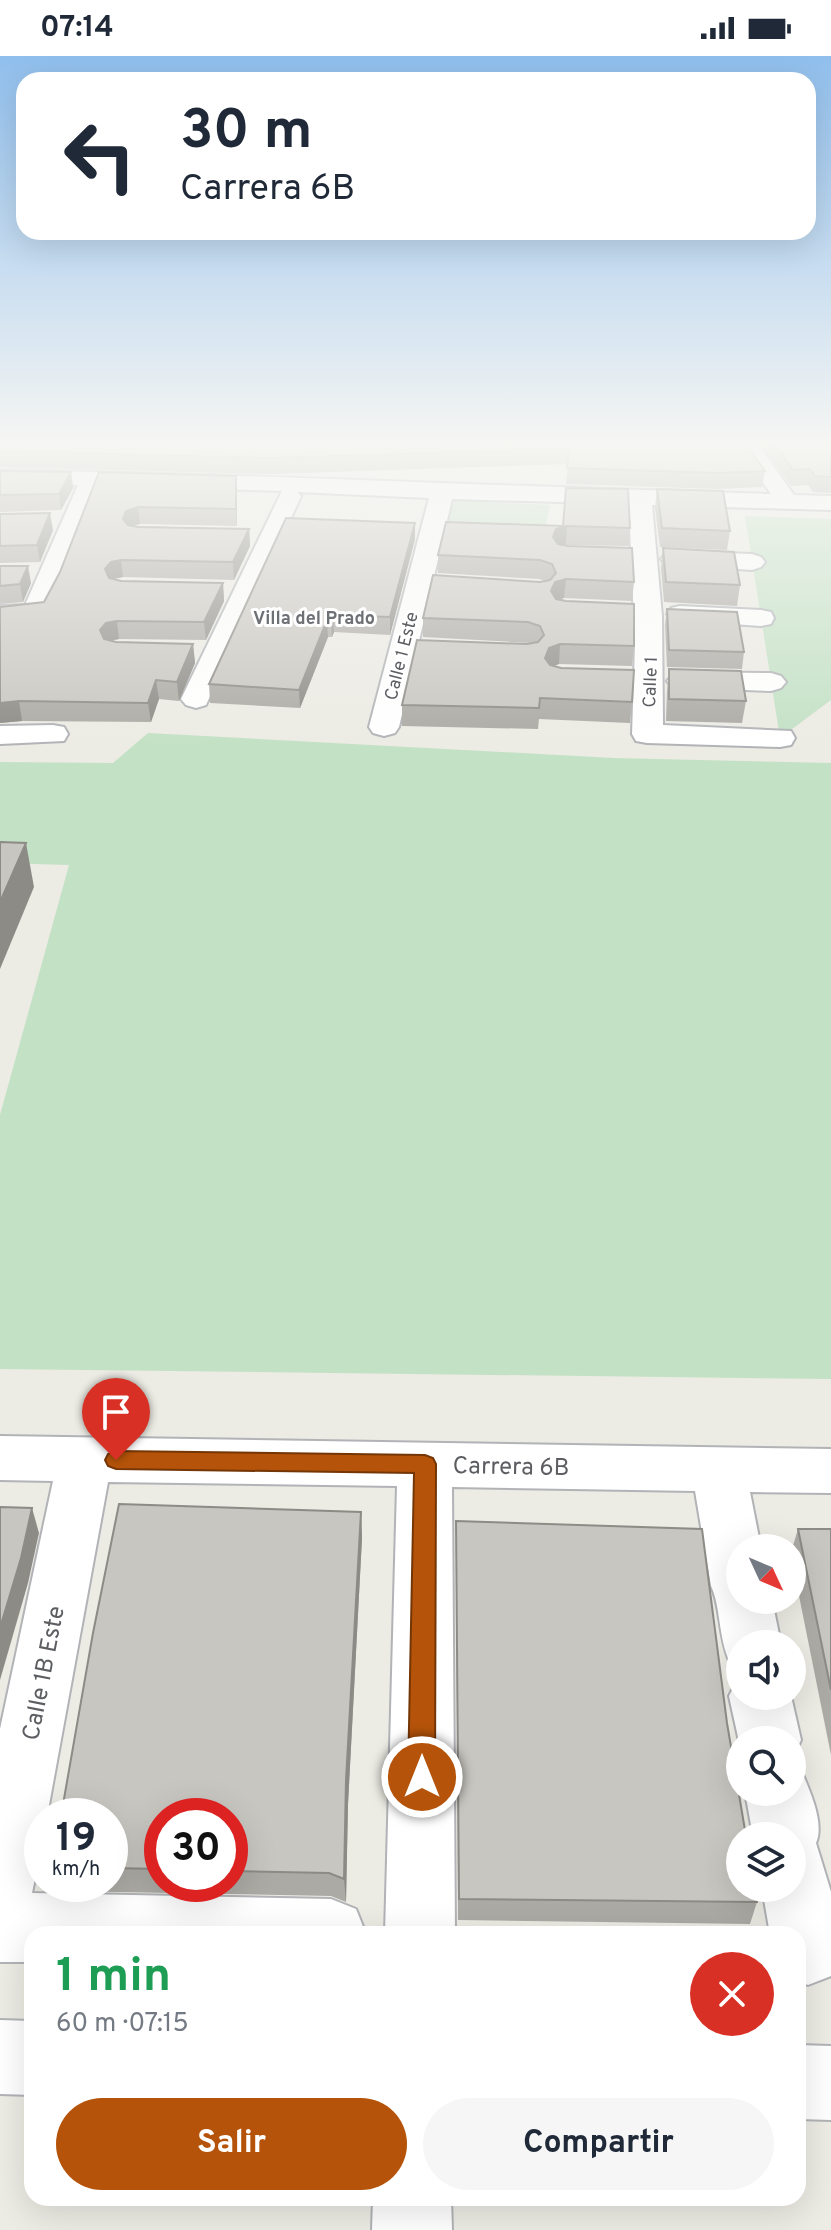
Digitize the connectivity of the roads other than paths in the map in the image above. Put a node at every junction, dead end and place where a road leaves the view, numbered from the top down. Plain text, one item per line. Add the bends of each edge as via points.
1 (62, 544) edge
2 (267, 544) edge
3 (429, 544) edge
4 (644, 544) edge
5 (614, 556) edge
6 (645, 557) junction
7 (752, 562) dead end
8 (27, 572) edge
9 (54, 572) junction
10 (419, 583) junction
11 (449, 585) edge
12 (215, 590) edge
13 (246, 591) junction
14 (622, 612) edge
15 (650, 613) junction
16 (0, 614) edge
17 (761, 618) dead end
18 (403, 648) junction
19 (434, 649) edge
20 (621, 679) edge
21 (651, 680) junction
22 (771, 682) dead end
23 (196, 699) dead end
24 (384, 727) dead end
25 (53, 734) dead end
26 (0, 735) edge
27 (780, 738) dead end
28 (0, 1458) edge
29 (85, 1460) junction
30 (425, 1464) junction
31 (718, 1469) junction
32 (831, 1471) edge
33 (730, 1534) edge
34 (0, 1887) edge
35 (801, 1902) edge
36 (420, 1926) edge
37 (0, 1927) edge
38 (24, 1928) edge
39 (812, 1949) edge
40 (0, 2057) edge
41 (24, 2058) edge
42 (806, 2082) edge
43 (831, 2083) edge
44 (412, 2206) edge
45 (412, 2230) edge

1 - 9 street
2 - 13 street
3 - 10 street, Calle 1 Este
4 - 6 street, Calle 1
5 - 6 street
6 - 7 street
6 - 15 street, Calle 1
8 - 9 street
9 - 16 street via 35,612
10 - 11 street
10 - 18 street, Calle 1 Este
12 - 13 street
13 - 23 street via 204,652
14 - 15 street
15 - 17 street
15 - 21 street, Calle 1
18 - 19 street
18 - 24 street, Calle 1 Este
20 - 21 street
21 - 22 street
21 - 27 street, Calle 1 via 647,734
25 - 26 street
28 - 29 street, Carrera 6B
29 - 30 street, Carrera 6B
29 - 34 street, Calle 1B Este
30 - 31 street, Carrera 6B
30 - 36 street
31 - 32 street, Carrera 6B
31 - 33 street
35 - 39 street
37 - 38 street
40 - 41 street
42 - 43 street
44 - 45 street

